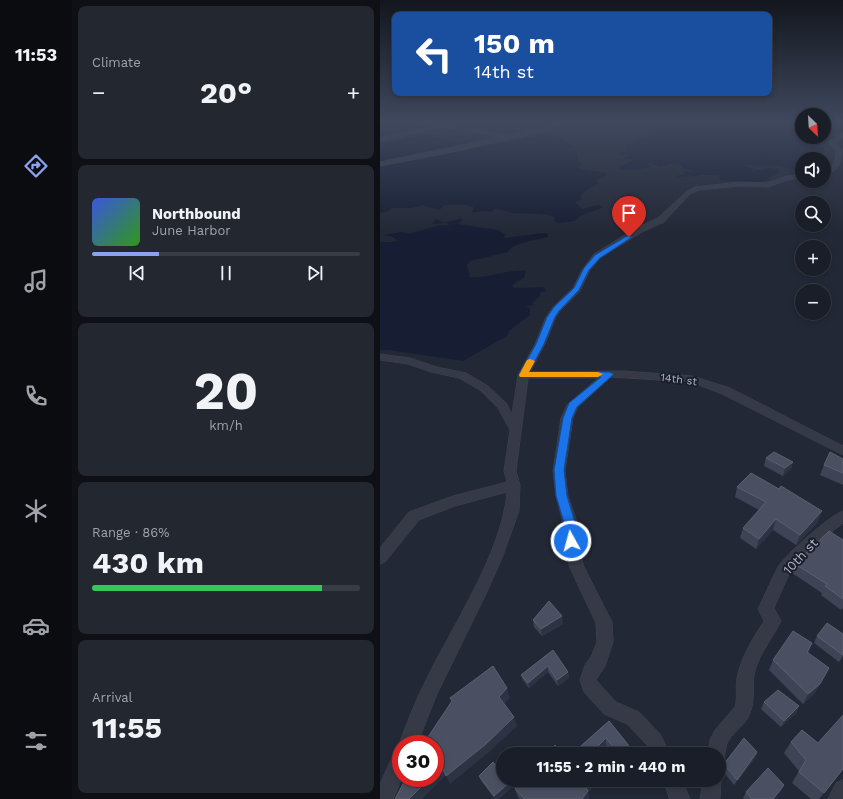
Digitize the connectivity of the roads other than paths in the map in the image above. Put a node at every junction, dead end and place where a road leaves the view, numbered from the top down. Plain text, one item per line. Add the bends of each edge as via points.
1 (404, 159) edge
2 (838, 159) edge
3 (380, 164) edge
4 (831, 172) edge
5 (795, 177) edge
6 (380, 357) edge
7 (609, 374) junction
8 (523, 375) junction
9 (516, 430) junction
10 (843, 452) edge
11 (514, 485) junction
12 (843, 516) edge
13 (380, 558) edge
14 (412, 735) edge
15 (658, 747) edge
16 (718, 747) edge
17 (392, 780) edge
18 (675, 787) edge
19 (711, 787) edge
20 (843, 790) edge
21 (383, 799) edge
22 (680, 799) edge
23 (710, 799) edge
24 (838, 799) edge

1 - 3 street
2 - 4 street
5 - 8 street via 768,185 740,184 697,188 688,193 660,220 597,256 586,270 577,289 551,317
6 - 9 street via 410,361 462,376 484,388 502,406
7 - 8 street, 14th st
7 - 10 street, 14th st via 692,379 710,385
7 - 15 street via 573,405 567,418 559,470 562,496 577,568 604,622 605,642 599,660 591,671 588,680 590,686 610,708 632,718
8 - 9 street
9 - 11 street via 510,471
11 - 13 street via 414,516
11 - 14 street via 512,511 495,558 430,689
12 - 16 street, 10th st via 824,530 784,570 766,608 774,621 753,652 748,666 744,707 741,715 720,737
17 - 21 street
18 - 22 street
19 - 23 street
20 - 24 street

